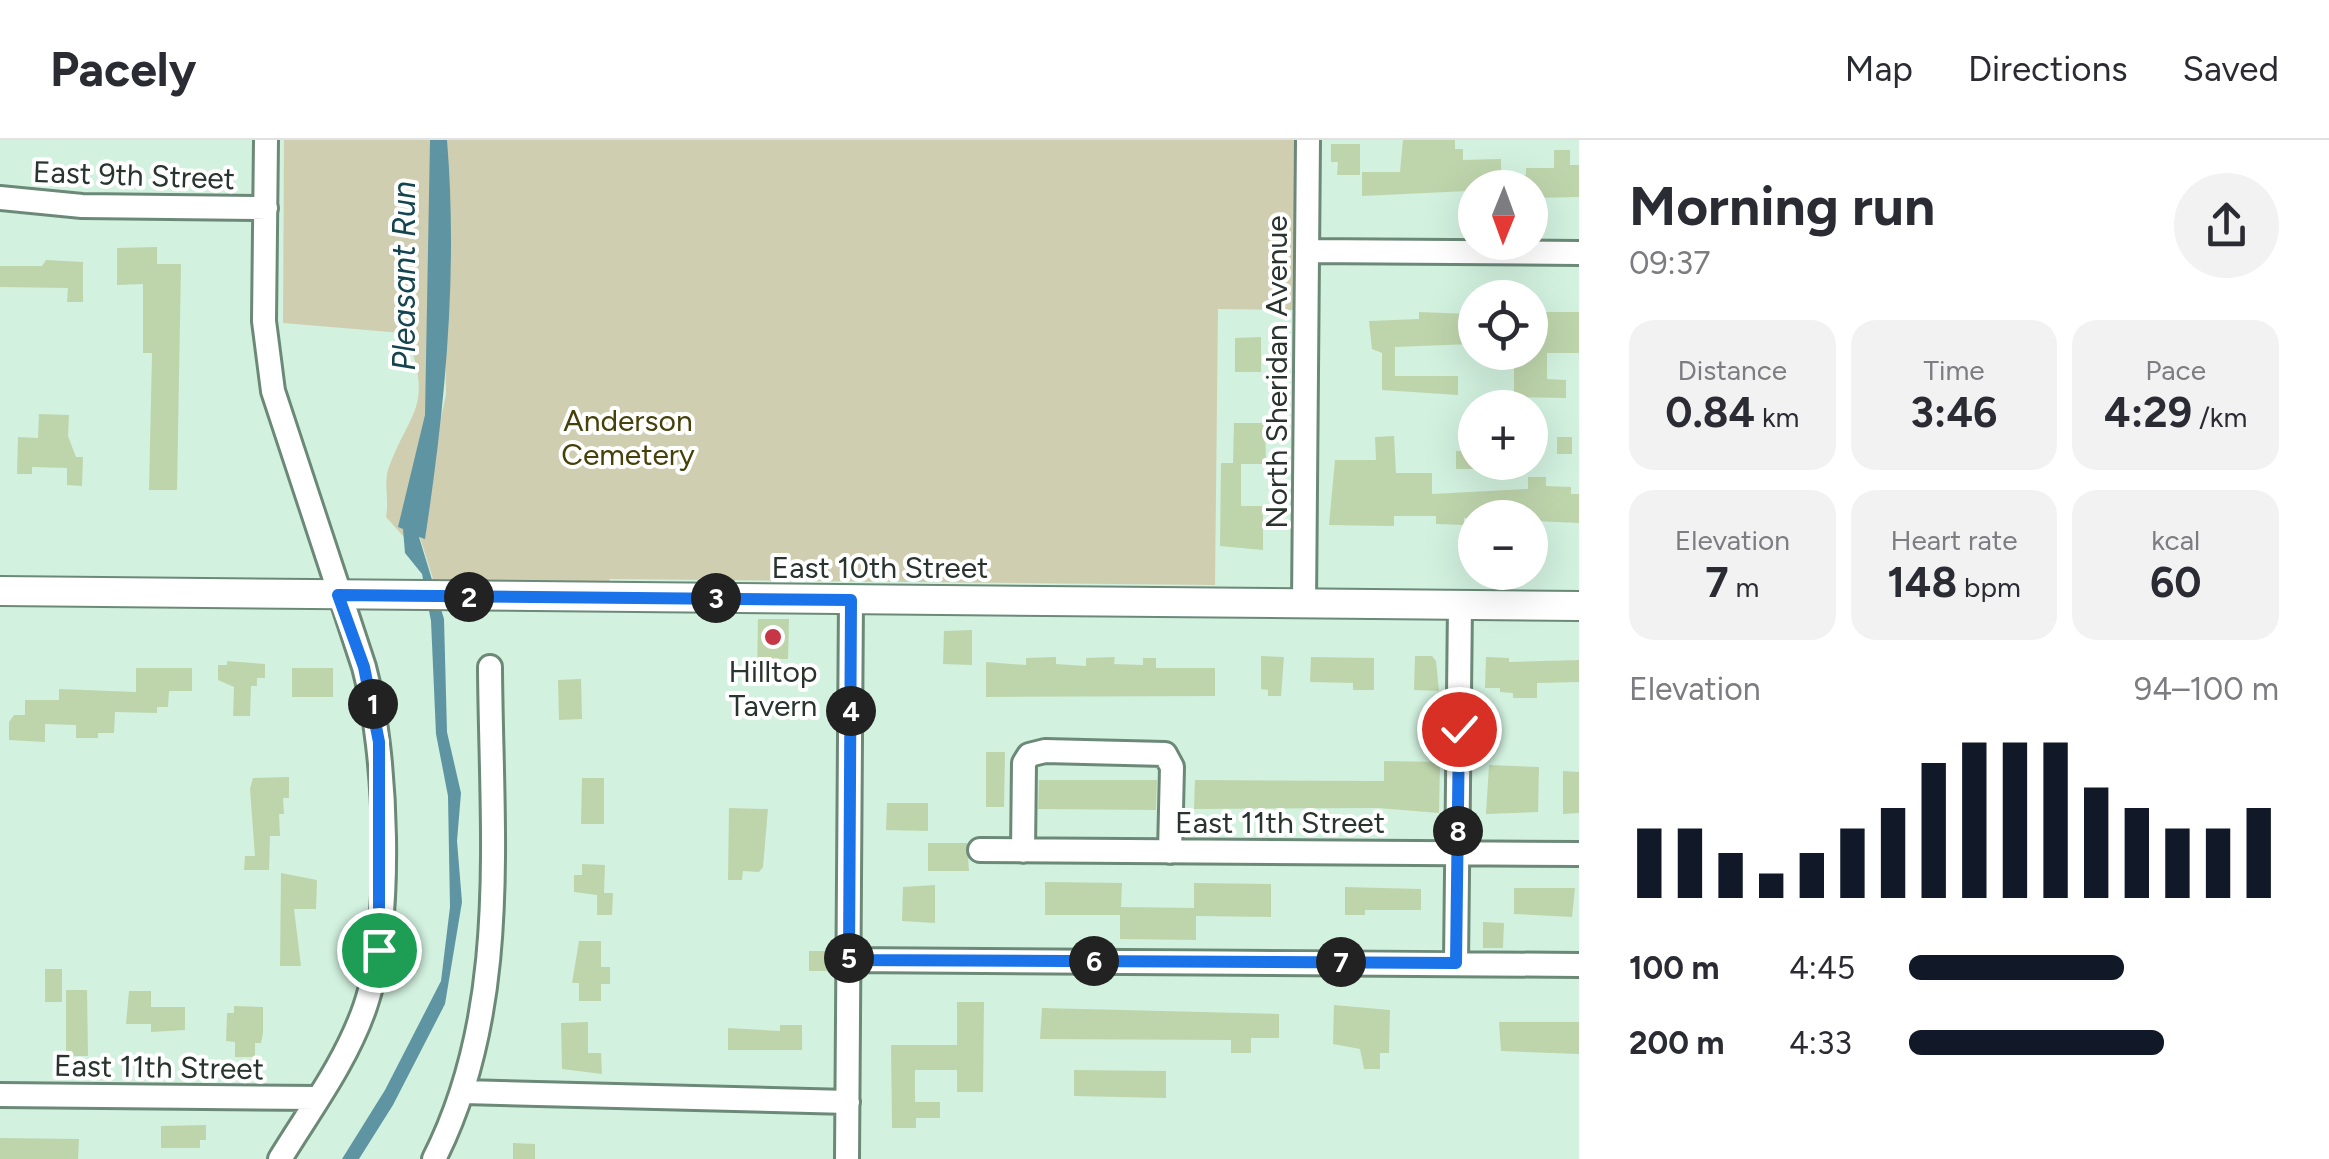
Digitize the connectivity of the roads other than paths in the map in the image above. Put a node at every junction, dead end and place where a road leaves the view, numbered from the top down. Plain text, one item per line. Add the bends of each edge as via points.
1 (266, 140) edge
2 (1308, 140) edge
3 (0, 198) edge
4 (266, 208) junction
5 (1307, 251) junction
6 (1579, 253) edge
7 (0, 591) edge
8 (338, 595) junction
9 (851, 600) junction
10 (1304, 604) junction
11 (1460, 605) junction
12 (1579, 606) edge
13 (490, 668) dead end
14 (980, 850) dead end
15 (1024, 851) junction
16 (1170, 852) junction
17 (1458, 853) junction
18 (1579, 854) edge
19 (849, 960) junction
20 (1456, 963) junction
21 (1579, 964) edge
22 (464, 1092) junction
23 (0, 1095) edge
24 (318, 1098) junction
25 (848, 1102) junction
26 (280, 1159) edge
27 (434, 1159) edge
28 (848, 1159) edge

1 - 4 street
2 - 5 street, North Sheridan Avenue
3 - 4 street, East 9th Street via 73,206
4 - 8 street via 264,321 272,392
5 - 6 street
5 - 10 street, North Sheridan Avenue
7 - 8 main road, East 10th Street
8 - 9 main road, East 10th Street
8 - 24 street via 364,667 379,742 381,927 364,1009
9 - 10 main road, East 10th Street
9 - 19 street
10 - 11 main road, East 10th Street
11 - 12 main road, East 10th Street
11 - 17 street
13 - 22 street via 490,931
14 - 15 street, East 11th Street
15 - 16 street, East 11th Street
15 - 16 street via 1024,762 1045,750 1165,754 1172,767
16 - 17 street, East 11th Street
17 - 18 street, East 11th Street
17 - 20 street
19 - 20 street
19 - 25 street
20 - 21 street
22 - 25 street
22 - 27 street
23 - 24 street, East 11th Street
24 - 26 street
25 - 28 street

